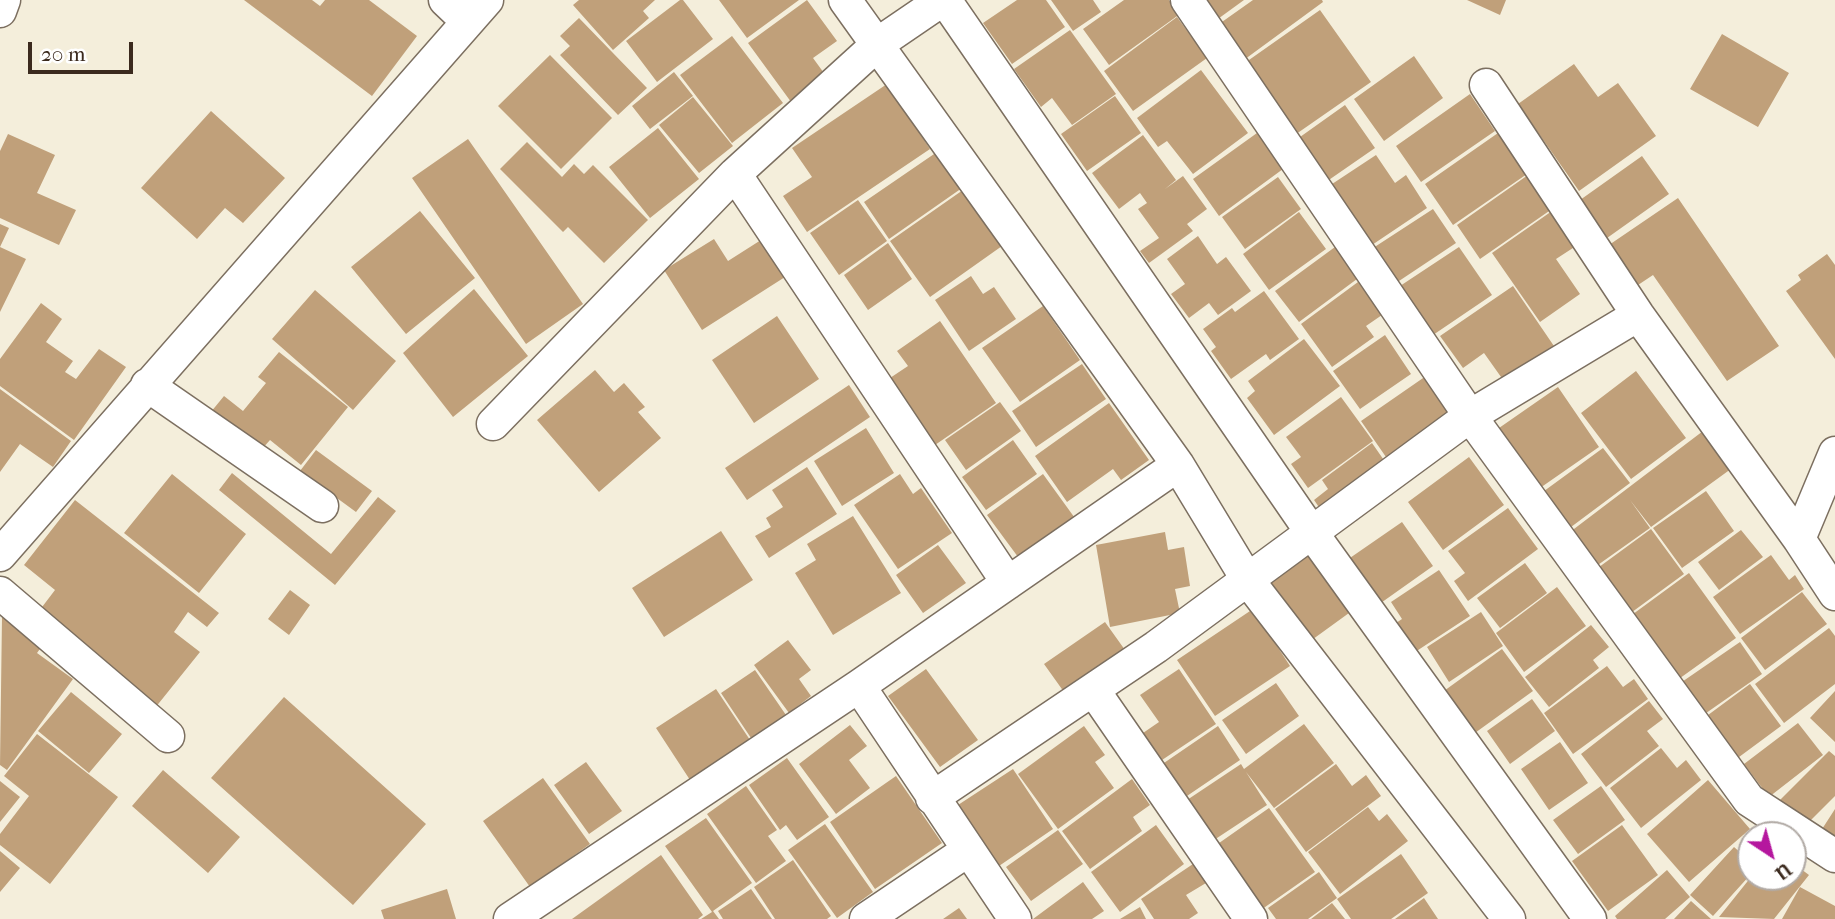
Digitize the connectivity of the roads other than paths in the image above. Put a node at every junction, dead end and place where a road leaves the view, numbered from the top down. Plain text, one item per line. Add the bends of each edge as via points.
1 (4, 0) edge
2 (444, 0) edge
3 (845, 0) edge
4 (943, 0) edge
5 (1187, 0) edge
6 (0, 11) edge
7 (477, 11) edge
8 (879, 43) junction
9 (1486, 85) dead end
10 (735, 174) junction
11 (1638, 315) junction
12 (148, 384) junction
13 (1470, 416) junction
14 (493, 424) dead end
15 (1835, 453) edge
16 (1178, 465) junction
17 (322, 506) dead end
18 (1312, 533) junction
19 (1799, 539) junction
20 (0, 555) edge
21 (1247, 579) junction
22 (1008, 583) junction
23 (0, 593) edge
24 (1835, 594) edge
25 (859, 686) junction
26 (1094, 691) junction
27 (168, 736) dead end
28 (932, 797) junction
29 (967, 851) junction
30 (1835, 856) edge
31 (510, 919) edge
32 (866, 919) edge
33 (1015, 919) edge
34 (1251, 919) edge
35 (1509, 919) edge
36 (1590, 919) edge

1 - 6 street
2 - 7 street
3 - 8 street
4 - 8 street
4 - 18 street
5 - 13 street
7 - 12 street
8 - 10 street
8 - 16 street
9 - 11 street
10 - 14 street
10 - 22 street
11 - 13 street
11 - 19 street
12 - 17 street
12 - 20 street
13 - 18 street
13 - 30 street via 1749,800
15 - 19 street
16 - 21 street
16 - 22 street
18 - 21 street
18 - 36 street
19 - 24 street
21 - 26 street
21 - 35 street
22 - 25 street
23 - 27 street
25 - 28 street
25 - 31 street
26 - 28 street
26 - 34 street
28 - 29 street
29 - 32 street
29 - 33 street

